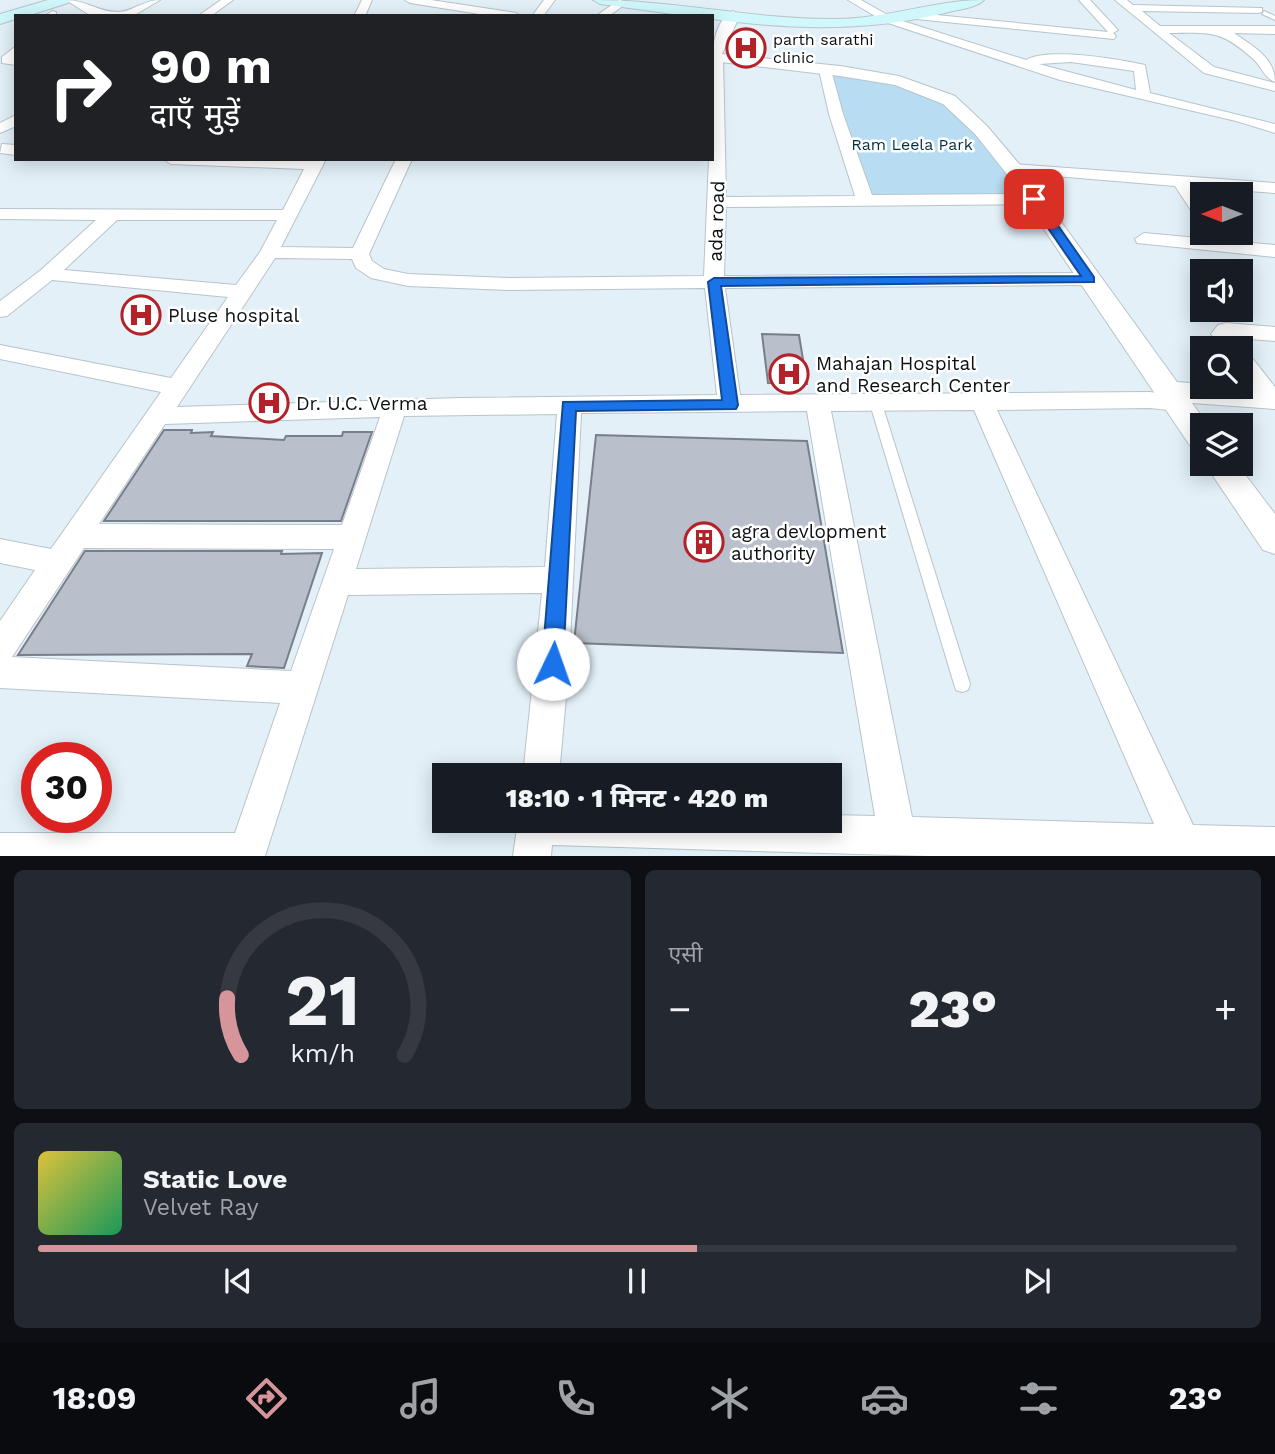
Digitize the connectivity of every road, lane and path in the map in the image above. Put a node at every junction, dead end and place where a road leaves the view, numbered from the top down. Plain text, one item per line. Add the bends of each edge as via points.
1 (63, 0) edge
2 (71, 0) edge
3 (155, 0) edge
4 (228, 0) edge
5 (513, 0) edge
6 (550, 0) edge
7 (600, 0) edge
8 (853, 0) edge
9 (977, 0) edge
10 (1084, 0) edge
11 (1243, 0) edge
12 (623, 2) junction
13 (404, 3) edge
14 (1125, 4) edge
15 (17, 14) edge
16 (103, 14) edge
17 (127, 14) edge
18 (206, 14) edge
19 (495, 14) edge
20 (539, 14) edge
21 (604, 14) edge
22 (733, 15) junction
23 (916, 16) junction
24 (1268, 16) edge
25 (890, 20) junction
26 (1156, 29) junction
27 (1222, 30) junction
28 (1275, 30) edge
29 (14, 52) edge
30 (717, 58) junction
31 (14, 61) edge
32 (1017, 62) junction
33 (825, 69) junction
34 (1275, 78) edge
35 (1275, 87) edge
36 (1144, 96) junction
37 (1275, 129) edge
38 (715, 135) edge
39 (268, 161) edge
40 (403, 161) edge
41 (317, 162) edge
42 (1013, 169) junction
43 (1180, 180) junction
44 (1275, 188) edge
45 (1190, 195) edge
46 (1034, 199) junction
47 (865, 201) junction
48 (717, 202) junction
49 (114, 213) junction
50 (0, 214) edge
51 (289, 215) junction
52 (1144, 239) dead end
53 (1190, 239) edge
54 (1246, 245) edge
55 (1275, 251) edge
56 (269, 252) junction
57 (360, 254) junction
58 (48, 274) junction
59 (1090, 279) junction
60 (714, 282) junction
61 (243, 292) junction
62 (0, 311) edge
63 (1275, 334) edge
64 (1223, 336) edge
65 (0, 352) edge
66 (1253, 375) edge
67 (176, 387) junction
68 (1172, 397) junction
69 (982, 402) junction
70 (1274, 403) edge
71 (817, 404) junction
72 (876, 404) junction
73 (730, 405) junction
74 (569, 406) junction
75 (395, 408) junction
76 (155, 415) junction
77 (1190, 422) edge
78 (1229, 476) edge
79 (74, 536) junction
80 (352, 537) junction
81 (1275, 540) edge
82 (0, 551) edge
83 (56, 562) junction
84 (558, 580) junction
85 (337, 582) junction
86 (0, 647) edge
87 (0, 672) edge
88 (962, 684) dead end
89 (302, 688) junction
90 (542, 763) edge
91 (535, 834) edge
92 (897, 836) junction
93 (1275, 846) edge
94 (1185, 850) edge
95 (0, 852) edge
96 (246, 854) edge

1 - 15 main road
2 - 16 street
3 - 17 street
4 - 18 street
5 - 19 street
6 - 20 street
7 - 12 main road
8 - 25 street
9 - 23 main road
10 - 23 street via 1111,33
11 - 24 street
12 - 21 street
12 - 22 main road
13 - 19 street
14 - 24 street
14 - 26 street
22 - 25 main road via 835,24
22 - 30 street, ada road via 714,55
23 - 25 main road
25 - 32 street
26 - 27 street
26 - 35 street via 1209,70
27 - 28 street
27 - 34 street via 1258,56
29 - 31 street via 6,60
30 - 33 street
30 - 38 street, ada road
32 - 36 street
32 - 36 street via 1071,58 1138,67
33 - 42 street via 908,83 941,96 974,122
33 - 47 street
36 - 37 street
38 - 48 street, ada road
39 - 41 street
40 - 57 street
41 - 51 street
42 - 43 street
42 - 46 street
43 - 44 street
43 - 45 street
46 - 47 street
46 - 59 street
47 - 48 street
48 - 60 street, ada road
49 - 50 street
49 - 51 street
49 - 58 street
51 - 56 street
52 - 53 street
54 - 55 street
56 - 57 street
56 - 61 street
57 - 60 street via 363,264 378,274 408,280
58 - 61 street
58 - 62 street
59 - 60 street
59 - 68 street
60 - 73 street, ada road
61 - 67 street
63 - 64 street via 1226,330
65 - 67 street
66 - 70 street
67 - 76 street
68 - 69 street
68 - 70 street
68 - 77 street
69 - 72 street
69 - 94 street
71 - 72 street
71 - 73 street
71 - 92 street
72 - 88 lane
73 - 74 street
74 - 75 street
74 - 84 street
75 - 76 street
75 - 80 street
76 - 79 street
78 - 81 street
79 - 80 street
79 - 83 street
80 - 85 street
82 - 83 street
83 - 86 street
84 - 85 street
84 - 90 street
85 - 89 street
87 - 89 street
89 - 96 street
91 - 92 street
92 - 94 street
93 - 94 street
95 - 96 street

